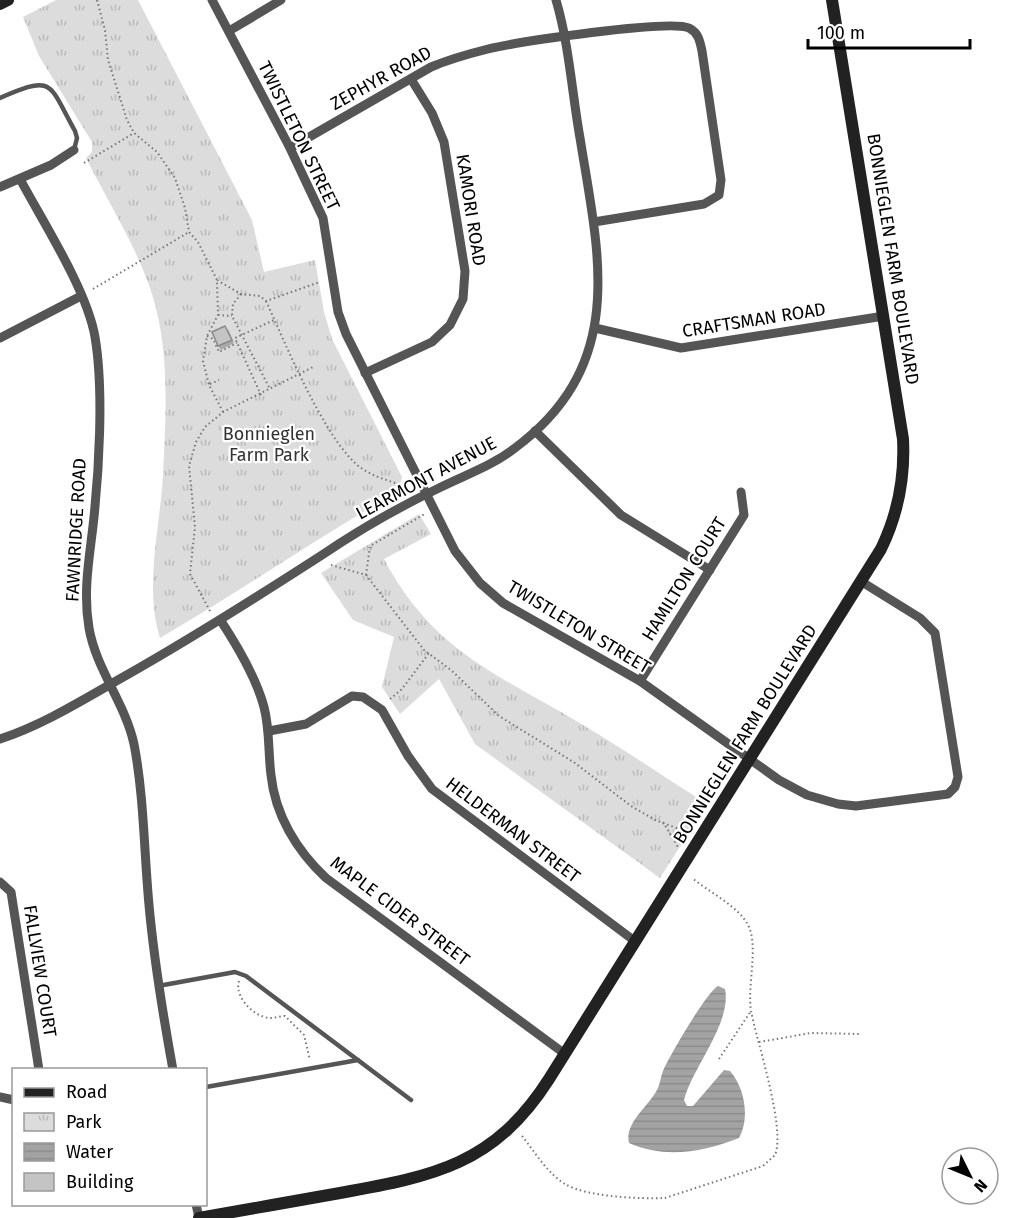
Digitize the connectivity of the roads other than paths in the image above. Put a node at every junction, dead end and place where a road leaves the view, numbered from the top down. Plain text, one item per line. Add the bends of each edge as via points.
1 (8, 0) edge
2 (212, 0) edge
3 (281, 0) edge
4 (556, 0) edge
5 (832, 0) edge
6 (0, 4) edge
7 (229, 31) junction
8 (563, 38) junction
9 (411, 78) junction
10 (0, 98) edge
11 (290, 148) junction
12 (74, 150) joint
13 (20, 179) junction
14 (0, 187) edge
15 (594, 222) junction
16 (81, 296) junction
17 (884, 316) junction
18 (595, 328) junction
19 (0, 338) edge
20 (365, 373) junction
21 (535, 431) junction
22 (741, 492) dead end
23 (427, 494) junction
24 (710, 570) junction
25 (862, 582) junction
26 (221, 621) junction
27 (640, 681) junction
28 (109, 685) junction
29 (269, 731) junction
30 (0, 739) edge
31 (750, 760) junction
32 (0, 882) edge
33 (636, 942) junction
34 (158, 986) junction
35 (565, 1054) junction
36 (358, 1060) junction
37 (39, 1068) edge
38 (173, 1068) edge
39 (207, 1086) edge
40 (411, 1100) dead end
41 (199, 1218) edge

1 - 6 street
2 - 7 street, TWISTLETON STREET
3 - 7 street
4 - 8 street, LEARMONT AVENUE
5 - 17 street, BONNIEGLEN FARM BOULEVARD
7 - 11 street, TWISTLETON STREET
8 - 9 street, ZEPHYR ROAD via 491,48 450,59
8 - 15 street, LEARMONT AVENUE
8 - 15 street, ZEPHYR ROAD via 679,26 697,34 702,51 721,180 719,195 704,204
9 - 11 street, ZEPHYR ROAD
9 - 20 street, KAMORI ROAD via 444,142 465,271 464,299 450,325 432,342
10 - 12 lane via 34,84 52,90 75,131
11 - 20 street, TWISTLETON STREET via 323,218 338,312
12 - 13 street
13 - 14 street
13 - 16 street, FAWNRIDGE ROAD
15 - 18 street, LEARMONT AVENUE via 600,278
16 - 19 street
16 - 28 street, FAWNRIDGE ROAD via 95,337 99,406 93,524 85,588 89,629
17 - 18 street, CRAFTSMAN ROAD via 681,348
17 - 25 street, BONNIEGLEN FARM BOULEVARD via 903,439 902,480 888,535
18 - 21 street, LEARMONT AVENUE via 570,389
20 - 23 street, TWISTLETON STREET
21 - 23 street, LEARMONT AVENUE via 500,458
21 - 24 street via 621,515
22 - 24 street, HAMILTON COURT via 744,514
23 - 26 street, LEARMONT AVENUE via 332,548
23 - 27 street, TWISTLETON STREET via 455,551 489,592
24 - 27 street, HAMILTON COURT
25 - 31 street, BONNIEGLEN FARM BOULEVARD
25 - 31 street, TWISTLETON STREET via 920,618 935,633 958,777 955,787 948,794 877,805 838,804 794,789
26 - 28 street, LEARMONT AVENUE
26 - 29 street, MAPLE CIDER STREET via 247,666
27 - 31 street, TWISTLETON STREET
28 - 30 street, LEARMONT AVENUE via 51,718
28 - 34 street, FAWNRIDGE ROAD via 126,719 134,747
29 - 33 street, HELDERMAN STREET via 306,724 352,696 374,702 432,789
29 - 35 street, MAPLE CIDER STREET via 271,776 278,805 296,843 315,867
31 - 33 street, BONNIEGLEN FARM BOULEVARD
32 - 37 street, FALLVIEW COURT via 10,892
33 - 35 street, BONNIEGLEN FARM BOULEVARD
34 - 36 lane via 235,972 246,976
34 - 38 street, FAWNRIDGE ROAD
35 - 41 street, BONNIEGLEN FARM BOULEVARD via 538,1097 516,1122 485,1148 454,1166 412,1179
36 - 39 lane
36 - 40 lane

